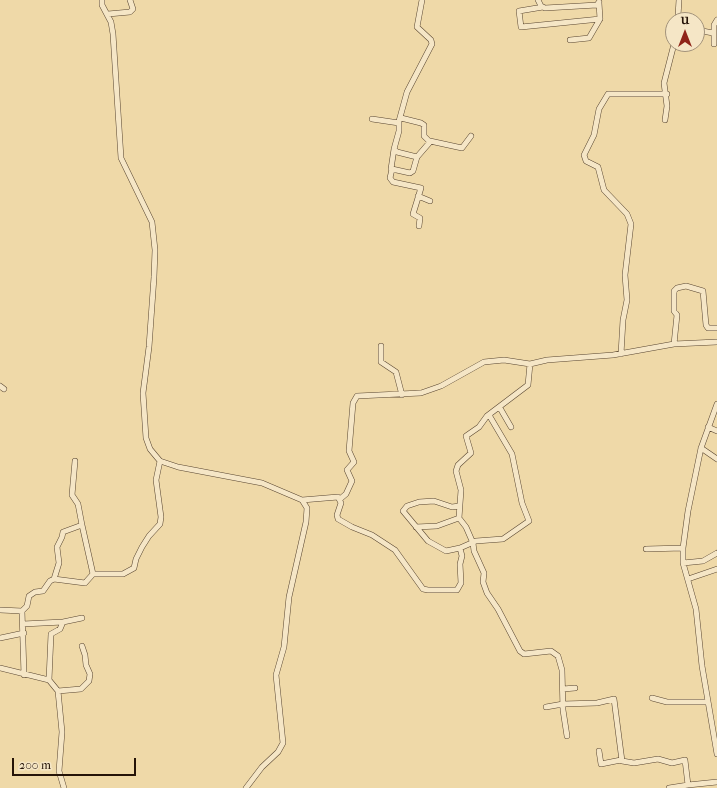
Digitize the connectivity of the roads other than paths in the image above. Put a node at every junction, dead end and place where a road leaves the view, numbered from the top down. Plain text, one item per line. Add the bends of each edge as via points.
1 (102, 0) edge
2 (130, 0) edge
3 (422, 0) edge
4 (538, 0) edge
5 (679, 0) edge
6 (599, 2) edge
7 (543, 7) junction
8 (678, 12) edge
9 (108, 14) junction
10 (600, 19) junction
11 (717, 20) edge
12 (705, 32) edge
13 (713, 33) junction
14 (570, 40) dead end
15 (714, 44) dead end
16 (672, 52) edge
17 (667, 94) junction
18 (372, 119) dead end
19 (400, 120) junction
20 (665, 120) dead end
21 (471, 136) dead end
22 (430, 141) junction
23 (394, 149) junction
24 (417, 157) junction
25 (391, 169) junction
26 (418, 196) junction
27 (430, 201) dead end
28 (419, 226) dead end
29 (717, 328) edge
30 (717, 342) edge
31 (674, 344) junction
32 (381, 346) dead end
33 (621, 354) junction
34 (530, 364) junction
35 (402, 395) junction
36 (717, 404) edge
37 (500, 408) junction
38 (489, 414) junction
39 (511, 427) dead end
40 (708, 427) junction
41 (717, 431) edge
42 (701, 448) junction
43 (716, 459) edge
44 (75, 461) dead end
45 (160, 461) junction
46 (340, 499) junction
47 (302, 500) junction
48 (460, 506) junction
49 (459, 518) junction
50 (82, 525) junction
51 (416, 527) junction
52 (473, 542) junction
53 (460, 548) junction
54 (683, 548) junction
55 (646, 549) dead end
56 (717, 553) edge
57 (683, 563) junction
58 (717, 569) edge
59 (93, 574) junction
60 (54, 579) junction
61 (688, 579) junction
62 (0, 610) edge
63 (22, 611) junction
64 (82, 618) dead end
65 (63, 622) junction
66 (23, 624) junction
67 (24, 633) junction
68 (0, 638) edge
69 (82, 646) dead end
70 (0, 668) edge
71 (24, 675) junction
72 (49, 680) junction
73 (575, 688) dead end
74 (563, 689) junction
75 (58, 690) junction
76 (652, 698) dead end
77 (708, 702) junction
78 (563, 704) junction
79 (546, 707) dead end
80 (567, 736) dead end
81 (599, 751) dead end
82 (717, 754) edge
83 (621, 760) junction
84 (717, 782) edge
85 (688, 785) junction
86 (64, 788) edge
87 (246, 788) edge
88 (669, 788) edge

1 - 9 street
2 - 9 street via 133,9 130,12
3 - 19 street via 417,27 432,44 407,92
4 - 7 street
5 - 8 street
6 - 7 street via 597,5
6 - 10 street
7 - 10 street via 519,11 521,27
9 - 45 street via 113,34 121,158 152,222 154,277 143,393 146,438 150,449
10 - 14 street via 589,38
11 - 13 street
12 - 13 street
13 - 15 street
16 - 17 street via 664,83
17 - 20 street
17 - 33 street via 608,94 599,109 596,130 584,155 586,161 598,166 604,190 627,214 631,224 625,275 627,300
18 - 19 street
19 - 22 street via 422,123 424,136
19 - 23 street
21 - 22 street via 462,148
22 - 24 street
23 - 24 street
23 - 25 street
24 - 25 street via 411,172
25 - 26 street via 392,182 420,188
26 - 27 street
26 - 28 street via 413,215 420,218
29 - 31 street via 708,328 706,325 703,291 686,286 677,288 674,291 674,312 677,315
30 - 31 street
31 - 33 street
32 - 35 street via 381,362 396,372
33 - 34 street via 547,360
34 - 35 street via 504,360 480,362 441,386 421,393
34 - 37 street via 528,386
35 - 46 street via 360,395 354,400 349,450 354,462 347,470 352,481 346,494
36 - 40 street
37 - 38 street
37 - 39 street
38 - 48 street via 479,427 466,437 471,453 458,465 456,471 461,490
38 - 52 street via 512,454 529,521 503,539
40 - 41 street
40 - 42 street
42 - 43 street
42 - 54 street
44 - 50 street via 72,495 78,504
45 - 47 street via 198,471 257,481
45 - 59 street via 156,480 160,524 142,547 134,568 123,574
46 - 47 street via 328,496
46 - 53 street via 338,519 372,535 395,550 425,590 459,589 462,559
47 - 87 street via 307,508 306,522 289,597 284,647 276,675 283,743
48 - 49 street
48 - 51 street via 452,507 430,501 404,508 403,512
49 - 51 street via 437,526
49 - 52 street
50 - 59 street
50 - 60 street via 63,532 57,547 59,563
51 - 53 street via 428,540 444,551
52 - 53 street
52 - 74 street via 474,551 484,573 483,582 487,593 520,651 524,654 551,651 557,654
54 - 55 street
54 - 57 street
56 - 57 street via 703,561
57 - 61 street
58 - 61 street
59 - 60 street via 85,583
60 - 63 street via 43,591 29,596 27,606
61 - 77 street via 696,608
62 - 63 street
63 - 66 street
64 - 65 street
65 - 66 street
65 - 72 street via 60,630 52,633 50,638
66 - 67 street
67 - 68 street
67 - 71 street
69 - 75 street via 90,674 89,681 81,688
70 - 71 street
71 - 72 street
72 - 75 street
73 - 74 street
74 - 78 street
75 - 86 street via 62,732 59,771
76 - 77 street via 668,702
77 - 82 street
78 - 79 street
78 - 80 street
78 - 83 street via 592,704 614,700
81 - 83 street via 601,764
83 - 85 street via 631,763 658,760 675,763 685,760
84 - 85 street
85 - 88 street

